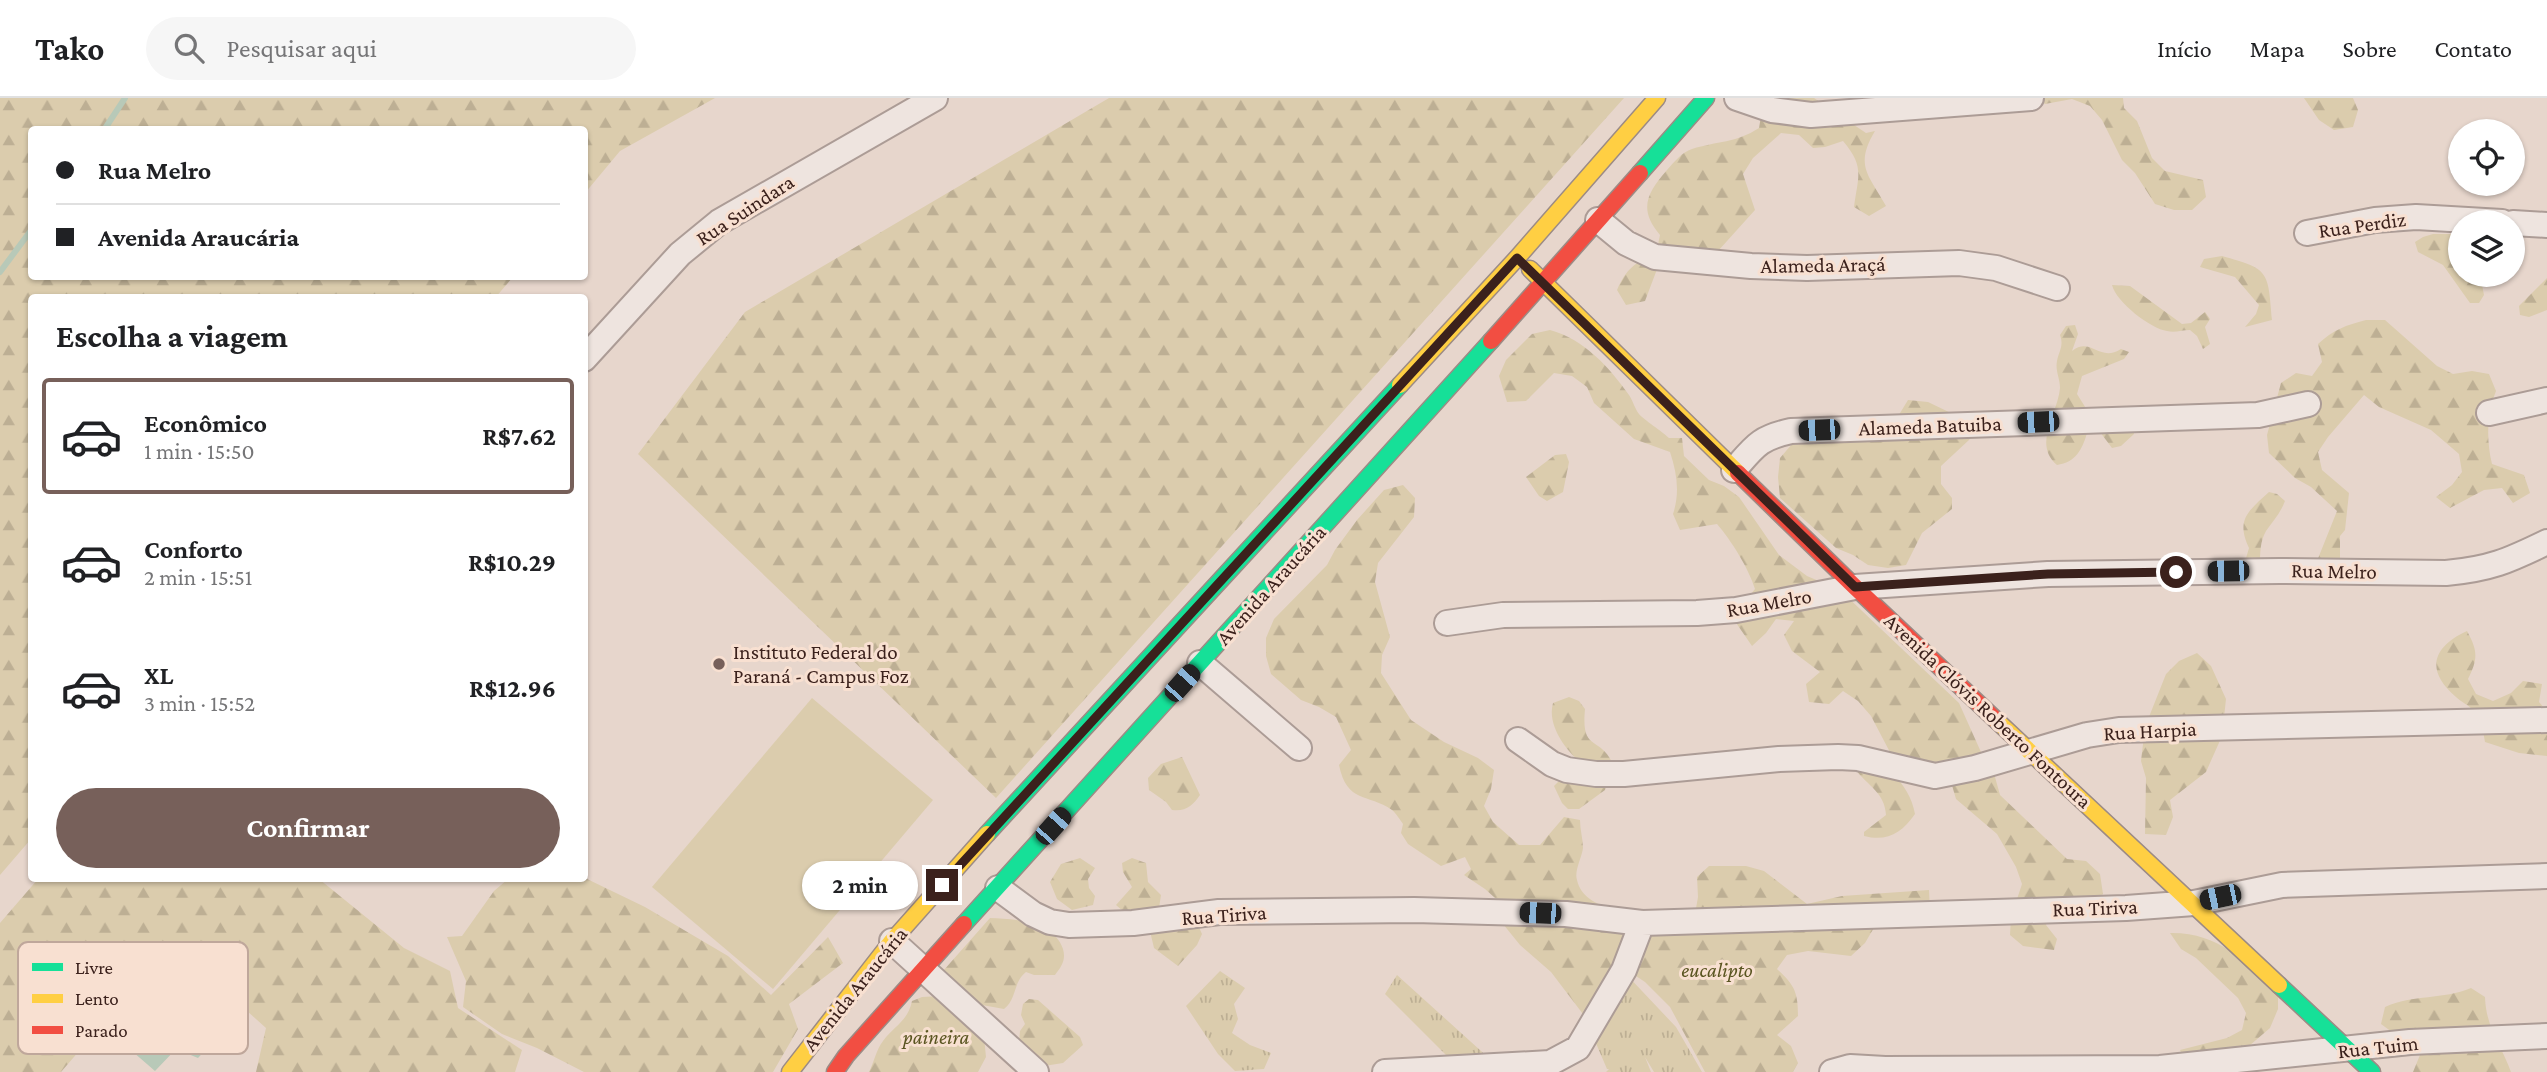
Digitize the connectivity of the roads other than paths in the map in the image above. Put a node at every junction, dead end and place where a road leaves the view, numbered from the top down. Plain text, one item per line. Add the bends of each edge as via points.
1 (935, 98) edge
2 (1657, 98) edge
3 (1706, 98) edge
4 (1737, 98) edge
5 (2031, 98) edge
6 (2448, 219) edge
7 (1598, 220) junction
8 (2525, 224) edge
9 (2547, 225) edge
10 (2306, 233) dead end
11 (1517, 258) junction
12 (1544, 282) junction
13 (2057, 288) dead end
14 (588, 355) edge
15 (2547, 400) edge
16 (2308, 404) dead end
17 (2489, 413) dead end
18 (1734, 470) junction
19 (2547, 542) edge
20 (1855, 587) junction
21 (1447, 623) dead end
22 (1200, 663) junction
23 (2547, 720) edge
24 (1518, 740) dead end
25 (1299, 748) dead end
26 (2029, 751) junction
27 (2547, 876) edge
28 (998, 888) junction
29 (2194, 903) junction
30 (1642, 923) junction
31 (892, 941) junction
32 (924, 968) junction
33 (2547, 1036) edge
34 (2350, 1050) junction
35 (790, 1072) edge
36 (835, 1072) edge
37 (1036, 1072) edge
38 (1385, 1072) edge
39 (1832, 1072) edge
40 (2372, 1072) edge

1 - 14 street, Rua Suindara via 719,222 680,254
2 - 11 street, Avenida Araucária
3 - 7 street, Avenida Araucária
4 - 5 street via 1811,116
6 - 10 street, Rua Perdiz via 2375,220
7 - 12 street, Avenida Araucária
7 - 13 street, Alameda Araçá via 1626,243 1656,257 1807,268 1959,263 1996,268
8 - 9 street
11 - 12 street, Avenida Clóvis Roberto Fontoura
11 - 31 street, Avenida Araucária
12 - 18 street, Avenida Clóvis Roberto Fontoura
12 - 22 street, Avenida Araucária
15 - 17 street
16 - 18 street, Alameda Batuiba via 2258,415 1791,430 1758,443
18 - 20 street, Avenida Clóvis Roberto Fontoura
19 - 20 street, Rua Melro via 2504,563 2446,573 2048,574
20 - 21 street, Rua Melro via 1736,610 1503,615
20 - 26 street, Avenida Clóvis Roberto Fontoura
22 - 25 street
22 - 28 street, Avenida Araucária
23 - 26 street, Rua Harpia via 2119,730
24 - 26 street, Rua Harpia via 1552,764 1596,774 1838,757 1935,776
26 - 29 street, Avenida Clóvis Roberto Fontoura
27 - 29 street, Rua Tiriva via 2282,885
28 - 30 street, Rua Tiriva via 1033,914 1069,925 1133,923 1219,912 1462,911 1566,914
28 - 32 street, Avenida Araucária
29 - 30 street, Rua Tiriva
29 - 34 street, Avenida Clóvis Roberto Fontoura
30 - 38 street via 1624,970 1578,1048 1550,1063
31 - 32 street
31 - 35 street, Avenida Araucária
32 - 36 street, Avenida Araucária
32 - 37 street
33 - 34 street, Rua Tuim via 2410,1042
34 - 39 street, Rua Tuim via 2160,1068 1850,1067
34 - 40 street, Avenida Clóvis Roberto Fontoura

